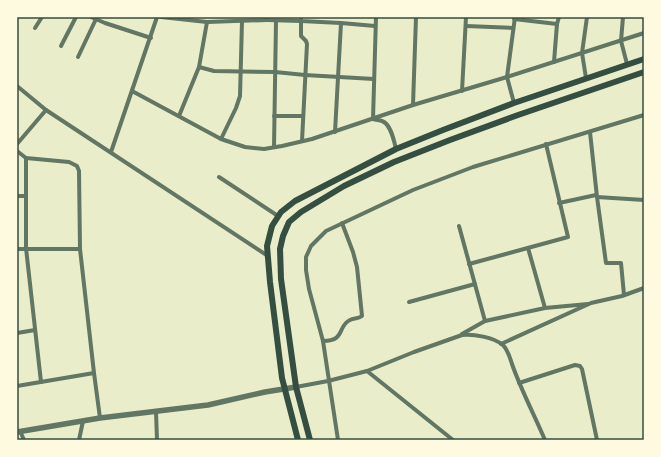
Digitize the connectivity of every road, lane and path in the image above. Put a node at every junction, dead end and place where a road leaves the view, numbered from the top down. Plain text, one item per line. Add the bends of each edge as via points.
1 (42, 17) edge
2 (76, 17) edge
3 (157, 17) edge
4 (161, 17) edge
5 (376, 17) edge
6 (416, 17) edge
7 (466, 17) edge
8 (559, 17) edge
9 (587, 17) edge
10 (623, 17) edge
11 (94, 18) edge
12 (514, 18) edge
13 (232, 19) edge
14 (267, 19) edge
15 (301, 19) edge
16 (242, 21) junction
17 (276, 21) junction
18 (207, 22) junction
19 (341, 23) junction
20 (557, 24) junction
21 (375, 26) junction
22 (466, 26) junction
23 (35, 28) dead end
24 (513, 28) junction
25 (644, 34) edge
26 (151, 38) junction
27 (621, 40) junction
28 (61, 46) dead end
29 (582, 53) junction
30 (78, 57) dead end
31 (644, 59) edge
32 (554, 62) junction
33 (627, 64) junction
34 (199, 67) junction
35 (241, 72) junction
36 (275, 72) junction
37 (644, 72) edge
38 (305, 76) junction
39 (338, 77) junction
40 (507, 78) junction
41 (586, 78) junction
42 (374, 79) junction
43 (17, 86) edge
44 (132, 91) junction
45 (462, 91) junction
46 (514, 103) junction
47 (413, 106) junction
48 (46, 110) junction
49 (644, 115) edge
50 (179, 116) junction
51 (274, 116) junction
52 (303, 116) junction
53 (373, 119) junction
54 (335, 132) junction
55 (590, 132) junction
56 (221, 139) junction
57 (302, 141) junction
58 (17, 144) edge
59 (546, 144) junction
60 (274, 147) junction
61 (396, 149) junction
62 (18, 152) edge
63 (111, 152) junction
64 (26, 158) junction
65 (219, 176) dead end
66 (17, 196) edge
67 (25, 196) junction
68 (596, 196) junction
69 (644, 200) edge
70 (559, 203) junction
71 (278, 216) junction
72 (342, 223) junction
73 (459, 226) dead end
74 (26, 248) junction
75 (528, 248) junction
76 (17, 249) edge
77 (80, 249) junction
78 (268, 256) junction
79 (469, 264) junction
80 (475, 284) junction
81 (644, 288) edge
82 (624, 295) junction
83 (409, 302) dead end
84 (591, 303) junction
85 (545, 308) junction
86 (485, 321) junction
87 (35, 330) junction
88 (17, 333) edge
89 (462, 335) junction
90 (323, 341) junction
91 (501, 344) junction
92 (367, 371) junction
93 (94, 373) junction
94 (328, 381) junction
95 (41, 382) junction
96 (518, 383) junction
97 (17, 386) edge
98 (296, 387) junction
99 (285, 389) junction
100 (156, 412) junction
101 (100, 418) junction
102 (83, 422) junction
103 (18, 431) edge
104 (24, 440) edge
105 (80, 440) edge
106 (157, 440) edge
107 (298, 440) edge
108 (310, 440) edge
109 (338, 440) edge
110 (452, 440) edge
111 (545, 440) edge
112 (597, 440) edge

1 - 23 street
2 - 28 street
3 - 26 street
4 - 18 street
5 - 21 street
6 - 47 street
7 - 22 street
8 - 20 street
9 - 29 street
10 - 27 street
11 - 26 street
11 - 30 street
12 - 20 street
12 - 24 street
13 - 16 street
13 - 18 street
14 - 16 street
14 - 17 street
15 - 17 street
15 - 19 street
15 - 38 street via 301,36 306,42
16 - 35 street
17 - 36 street
18 - 34 street
19 - 21 street
19 - 39 street
20 - 32 street
21 - 42 street
22 - 24 street
22 - 45 street
24 - 40 street
25 - 27 street
26 - 44 street
27 - 29 street
27 - 33 street
29 - 32 street
29 - 41 street
31 - 33 main road
32 - 40 street
33 - 41 main road
34 - 35 street via 214,71
34 - 50 street
35 - 36 street
35 - 56 street via 239,101
36 - 38 street
36 - 51 street
37 - 98 main road via 511,117 394,162 344,186 300,212 289,222 280,250 281,279
38 - 39 street
38 - 52 street
39 - 42 street
39 - 54 street
40 - 45 street
40 - 46 street
41 - 46 main road
42 - 53 street
43 - 48 street
44 - 50 street
44 - 63 street
45 - 47 street
46 - 61 main road
47 - 53 street
48 - 58 street
48 - 63 street
49 - 55 street
50 - 56 street
51 - 52 street
51 - 60 street
52 - 57 street
53 - 54 street
53 - 61 street via 386,124
54 - 57 street
55 - 59 street
55 - 68 street
56 - 60 street via 254,148
57 - 60 street
59 - 70 street
59 - 72 street via 467,169 413,190
61 - 71 main road via 295,201
62 - 64 street
63 - 78 street
64 - 67 street
64 - 77 street via 69,162 77,166
65 - 71 street
66 - 67 street
67 - 74 street
68 - 69 street
68 - 70 street
68 - 82 street via 606,263 621,263
70 - 75 street via 568,237
71 - 78 main road via 269,237
72 - 90 street via 319,238 311,246 306,257 309,289
72 - 90 street via 356,259 362,316 349,321 336,339
73 - 79 street
74 - 76 street
74 - 77 street
74 - 87 street
75 - 79 street
75 - 85 street
77 - 93 street
78 - 99 main road
79 - 80 street
80 - 83 street
80 - 86 street
81 - 82 street
82 - 84 street
84 - 85 street
84 - 91 street
85 - 86 street
86 - 89 street
87 - 88 street
87 - 95 street
89 - 91 street via 494,340
89 - 92 street
90 - 94 street
91 - 96 street via 508,352
92 - 94 street
92 - 110 street
93 - 95 street
93 - 101 street
94 - 98 street
94 - 109 street
95 - 97 street
96 - 111 street
96 - 112 street via 575,365 580,366
98 - 99 street
98 - 108 main road
99 - 100 street via 208,405
99 - 107 main road
100 - 101 street
100 - 106 street
101 - 102 street
102 - 103 street
102 - 105 street
103 - 104 street

